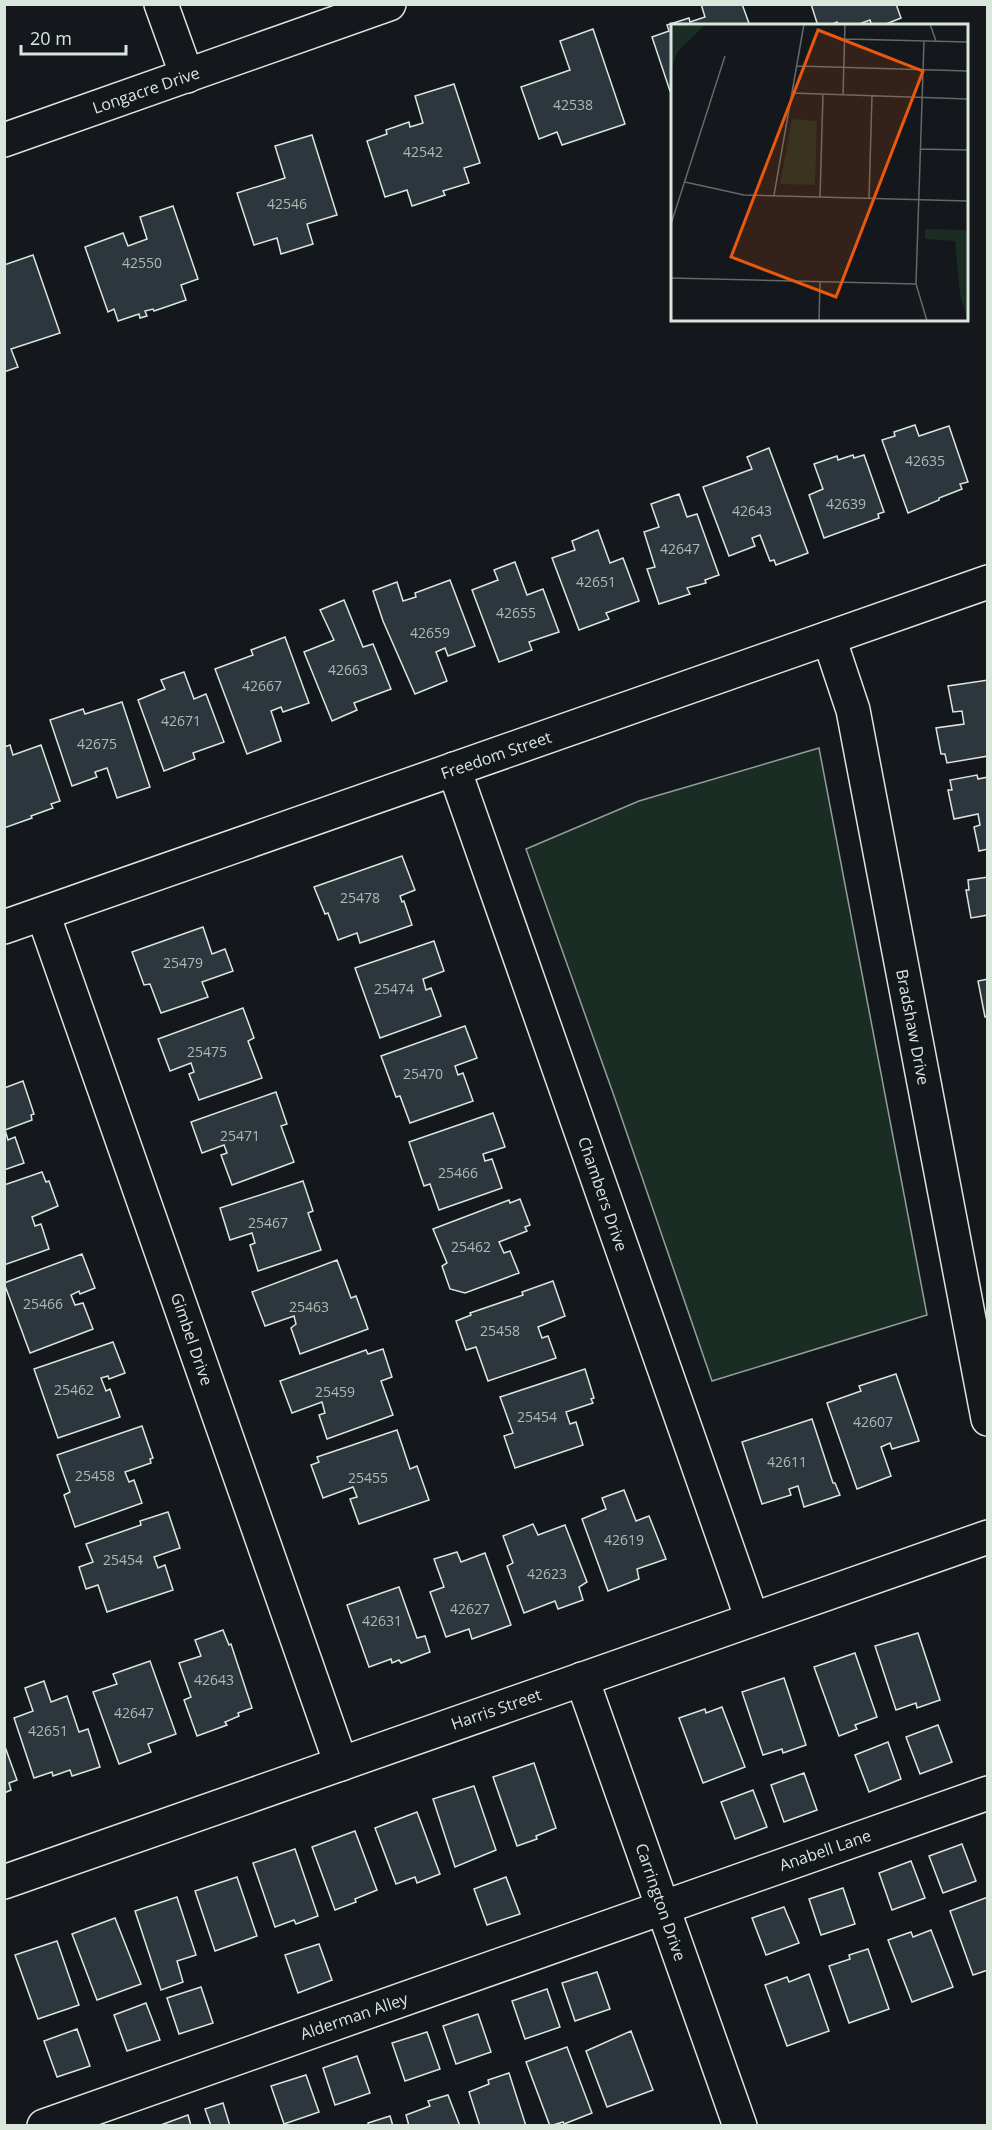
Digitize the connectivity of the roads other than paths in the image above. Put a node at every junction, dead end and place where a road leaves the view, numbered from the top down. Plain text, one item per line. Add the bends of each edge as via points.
1 (161, 4) edge
2 (389, 4) edge
3 (187, 76) junction
4 (4, 140) edge
5 (987, 582) edge
6 (829, 638) junction
7 (454, 770) junction
8 (43, 914) junction
9 (4, 927) edge
10 (987, 1419) edge
11 (987, 1537) edge
12 (752, 1619) junction
13 (582, 1679) junction
14 (341, 1764) junction
15 (987, 1793) edge
16 (4, 1882) edge
17 (663, 1907) junction
18 (44, 2126) edge
19 (740, 2126) edge

1 - 3 street
2 - 3 street, Longacre Drive
3 - 4 street, Longacre Drive
5 - 6 street, Freedom Street
6 - 7 street, Freedom Street
6 - 10 street, Bradshaw Drive via 853,710
7 - 8 street, Freedom Street
7 - 12 street, Chambers Drive
8 - 9 street, Freedom Street
8 - 14 street, Gimbel Drive
11 - 12 street, Harris Street
12 - 13 street, Harris Street
13 - 14 street, Harris Street
13 - 17 street, Carrington Drive
14 - 16 street, Harris Street
15 - 17 street, Anabell Lane
17 - 18 street, Alderman Alley
17 - 19 street, Carrington Drive

